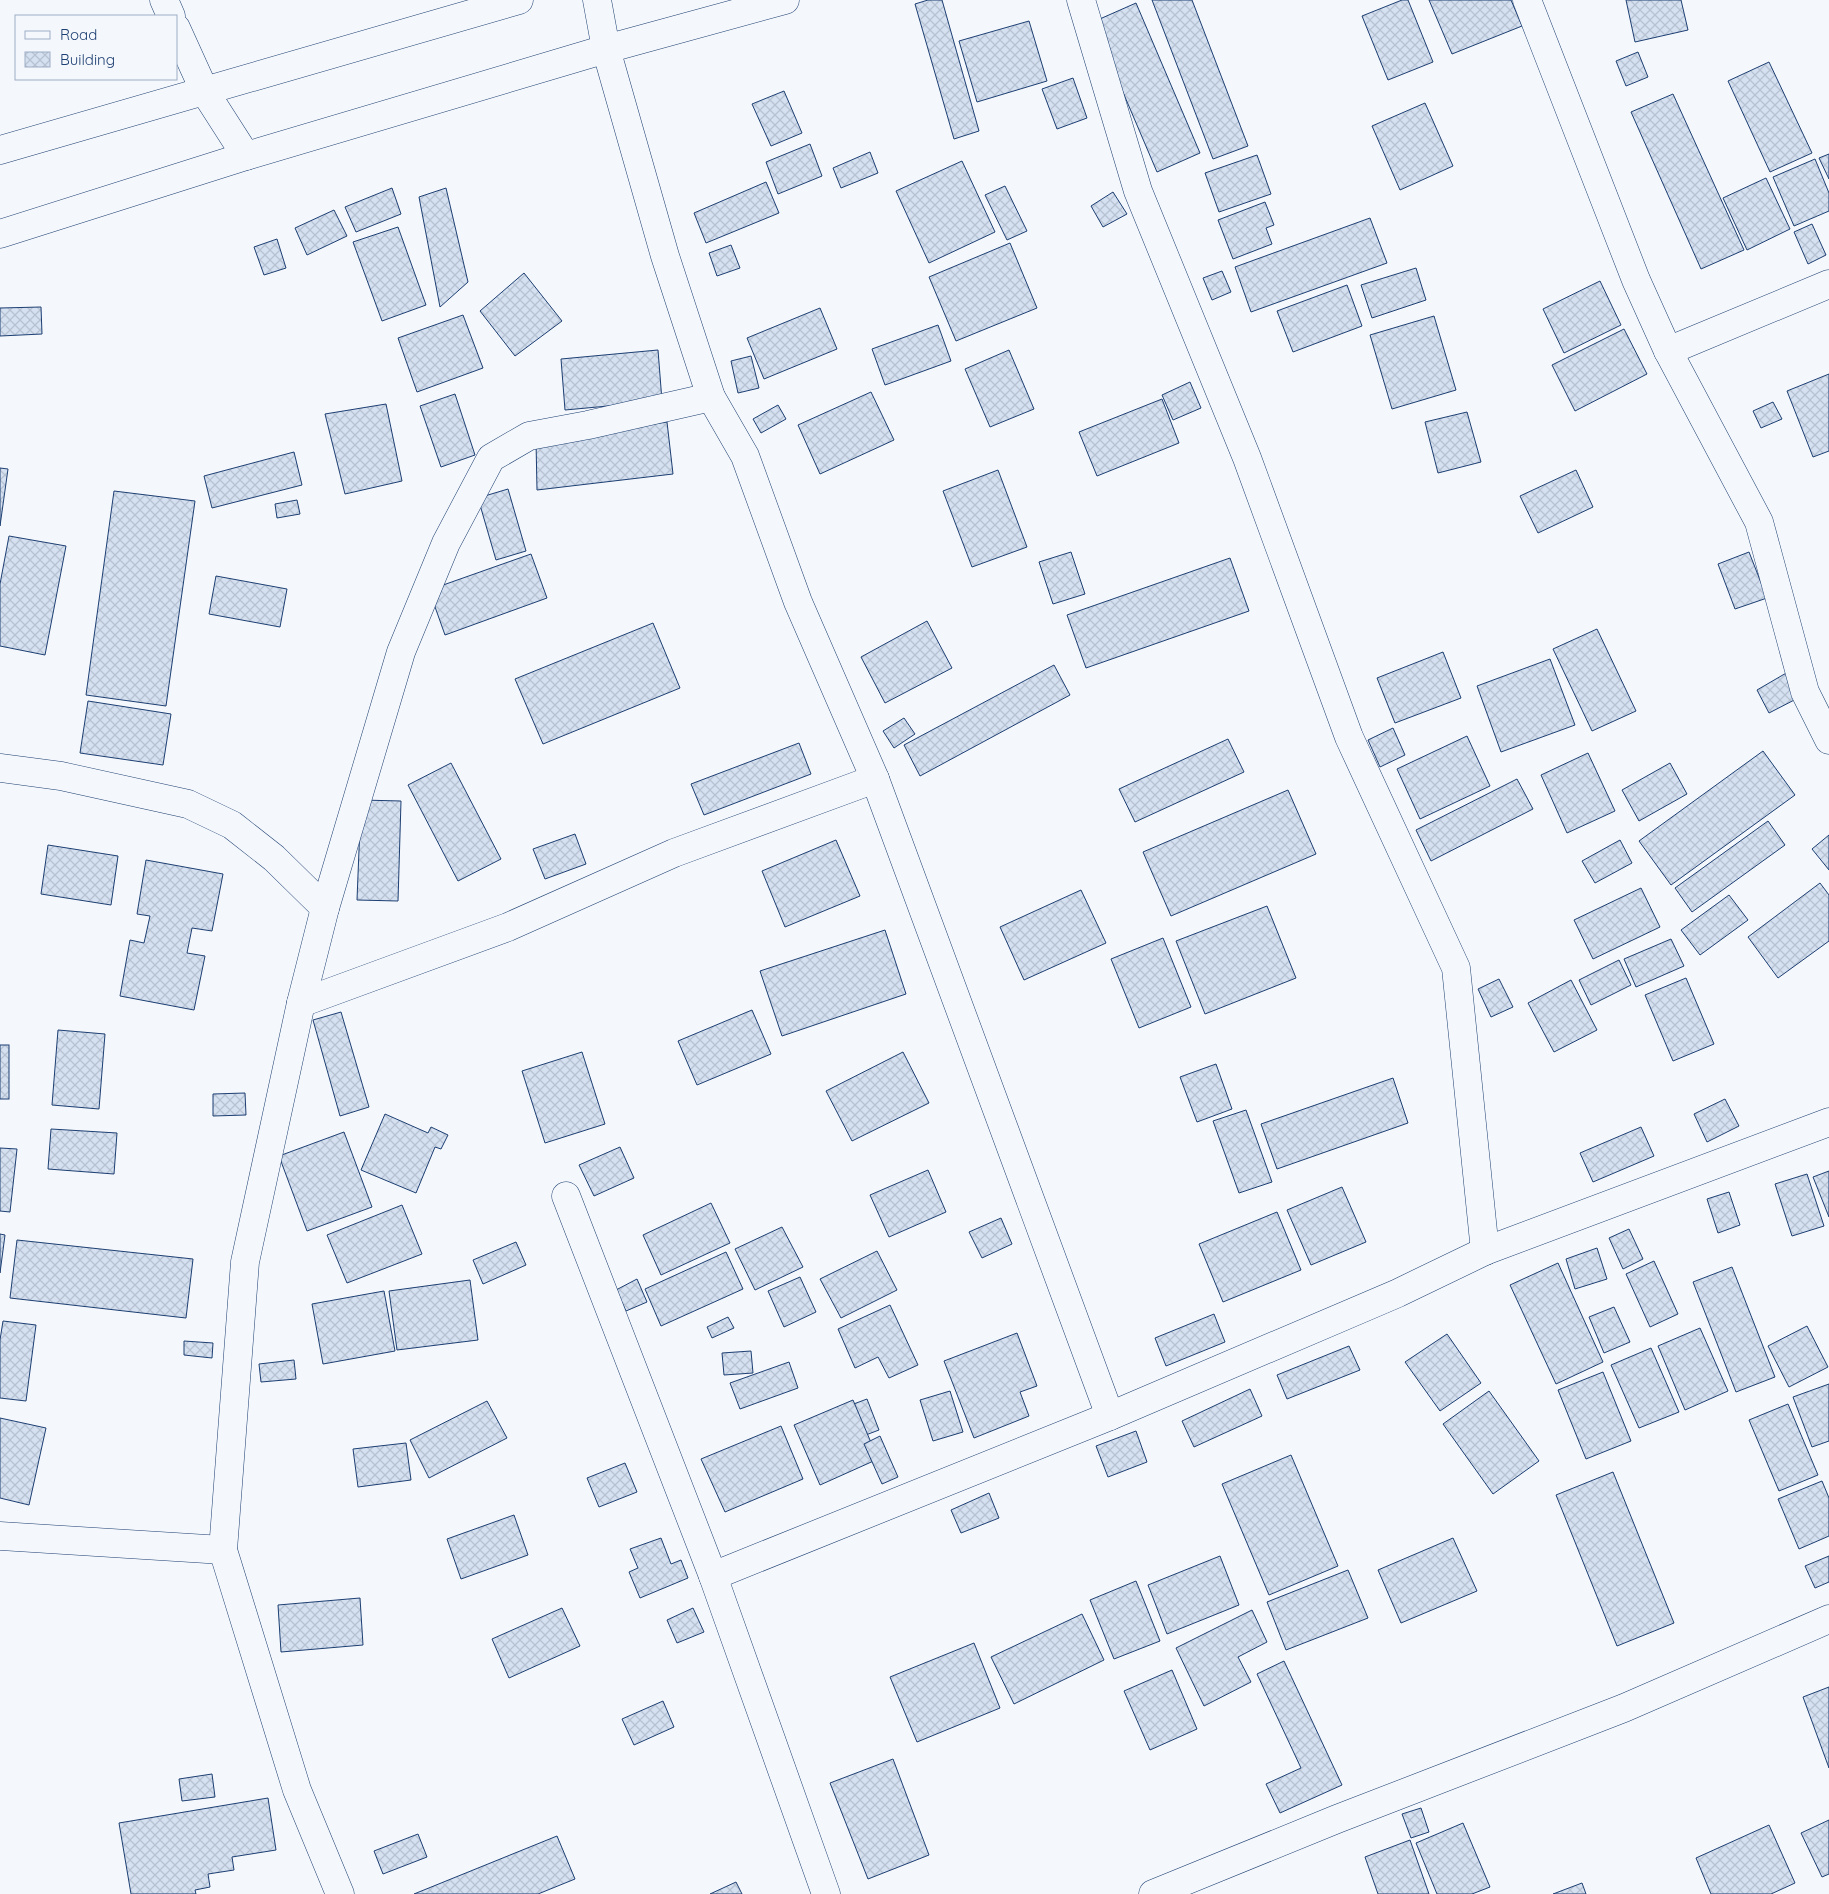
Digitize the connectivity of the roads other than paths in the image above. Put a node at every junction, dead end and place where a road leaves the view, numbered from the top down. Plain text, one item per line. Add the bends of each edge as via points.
1 (164, 0) edge
2 (519, 0) edge
3 (597, 0) edge
4 (784, 0) edge
5 (1081, 0) edge
6 (1527, 0) edge
7 (171, 15) edge
8 (178, 32) edge
9 (606, 49) junction
10 (205, 92) junction
11 (0, 150) edge
12 (246, 156) junction
13 (0, 234) edge
14 (1829, 284) edge
15 (1668, 351) junction
16 (711, 397) junction
17 (1829, 740) edge
18 (0, 768) edge
19 (875, 779) junction
20 (325, 908) junction
21 (301, 1003) junction
22 (1829, 1122) edge
23 (566, 1196) dead end
24 (1485, 1251) junction
25 (1110, 1416) junction
26 (0, 1536) edge
27 (223, 1550) junction
28 (713, 1576) junction
29 (1829, 1619) edge
30 (340, 1894) edge
31 (826, 1894) edge
32 (1153, 1894) edge

1 - 7 street
2 - 10 street
3 - 9 street
4 - 9 street
5 - 24 street via 1138,191 1247,458 1349,737 1456,968
6 - 15 street via 1636,280
8 - 10 street
9 - 12 street
9 - 16 street via 665,256
10 - 11 street
10 - 12 street
12 - 13 street
14 - 15 street
15 - 17 street via 1759,522 1805,692
16 - 19 street via 745,456 798,602
16 - 20 street via 529,436 491,458 446,543 400,652
18 - 20 street via 60,776 188,804 232,825 274,858
19 - 21 street via 674,853 508,927
19 - 25 street
20 - 21 street
21 - 27 street via 245,1262
22 - 24 street
23 - 28 street
24 - 25 street via 1398,1293
25 - 28 street
26 - 27 street
27 - 30 street via 297,1790
28 - 31 street
29 - 32 street via 1624,1708

